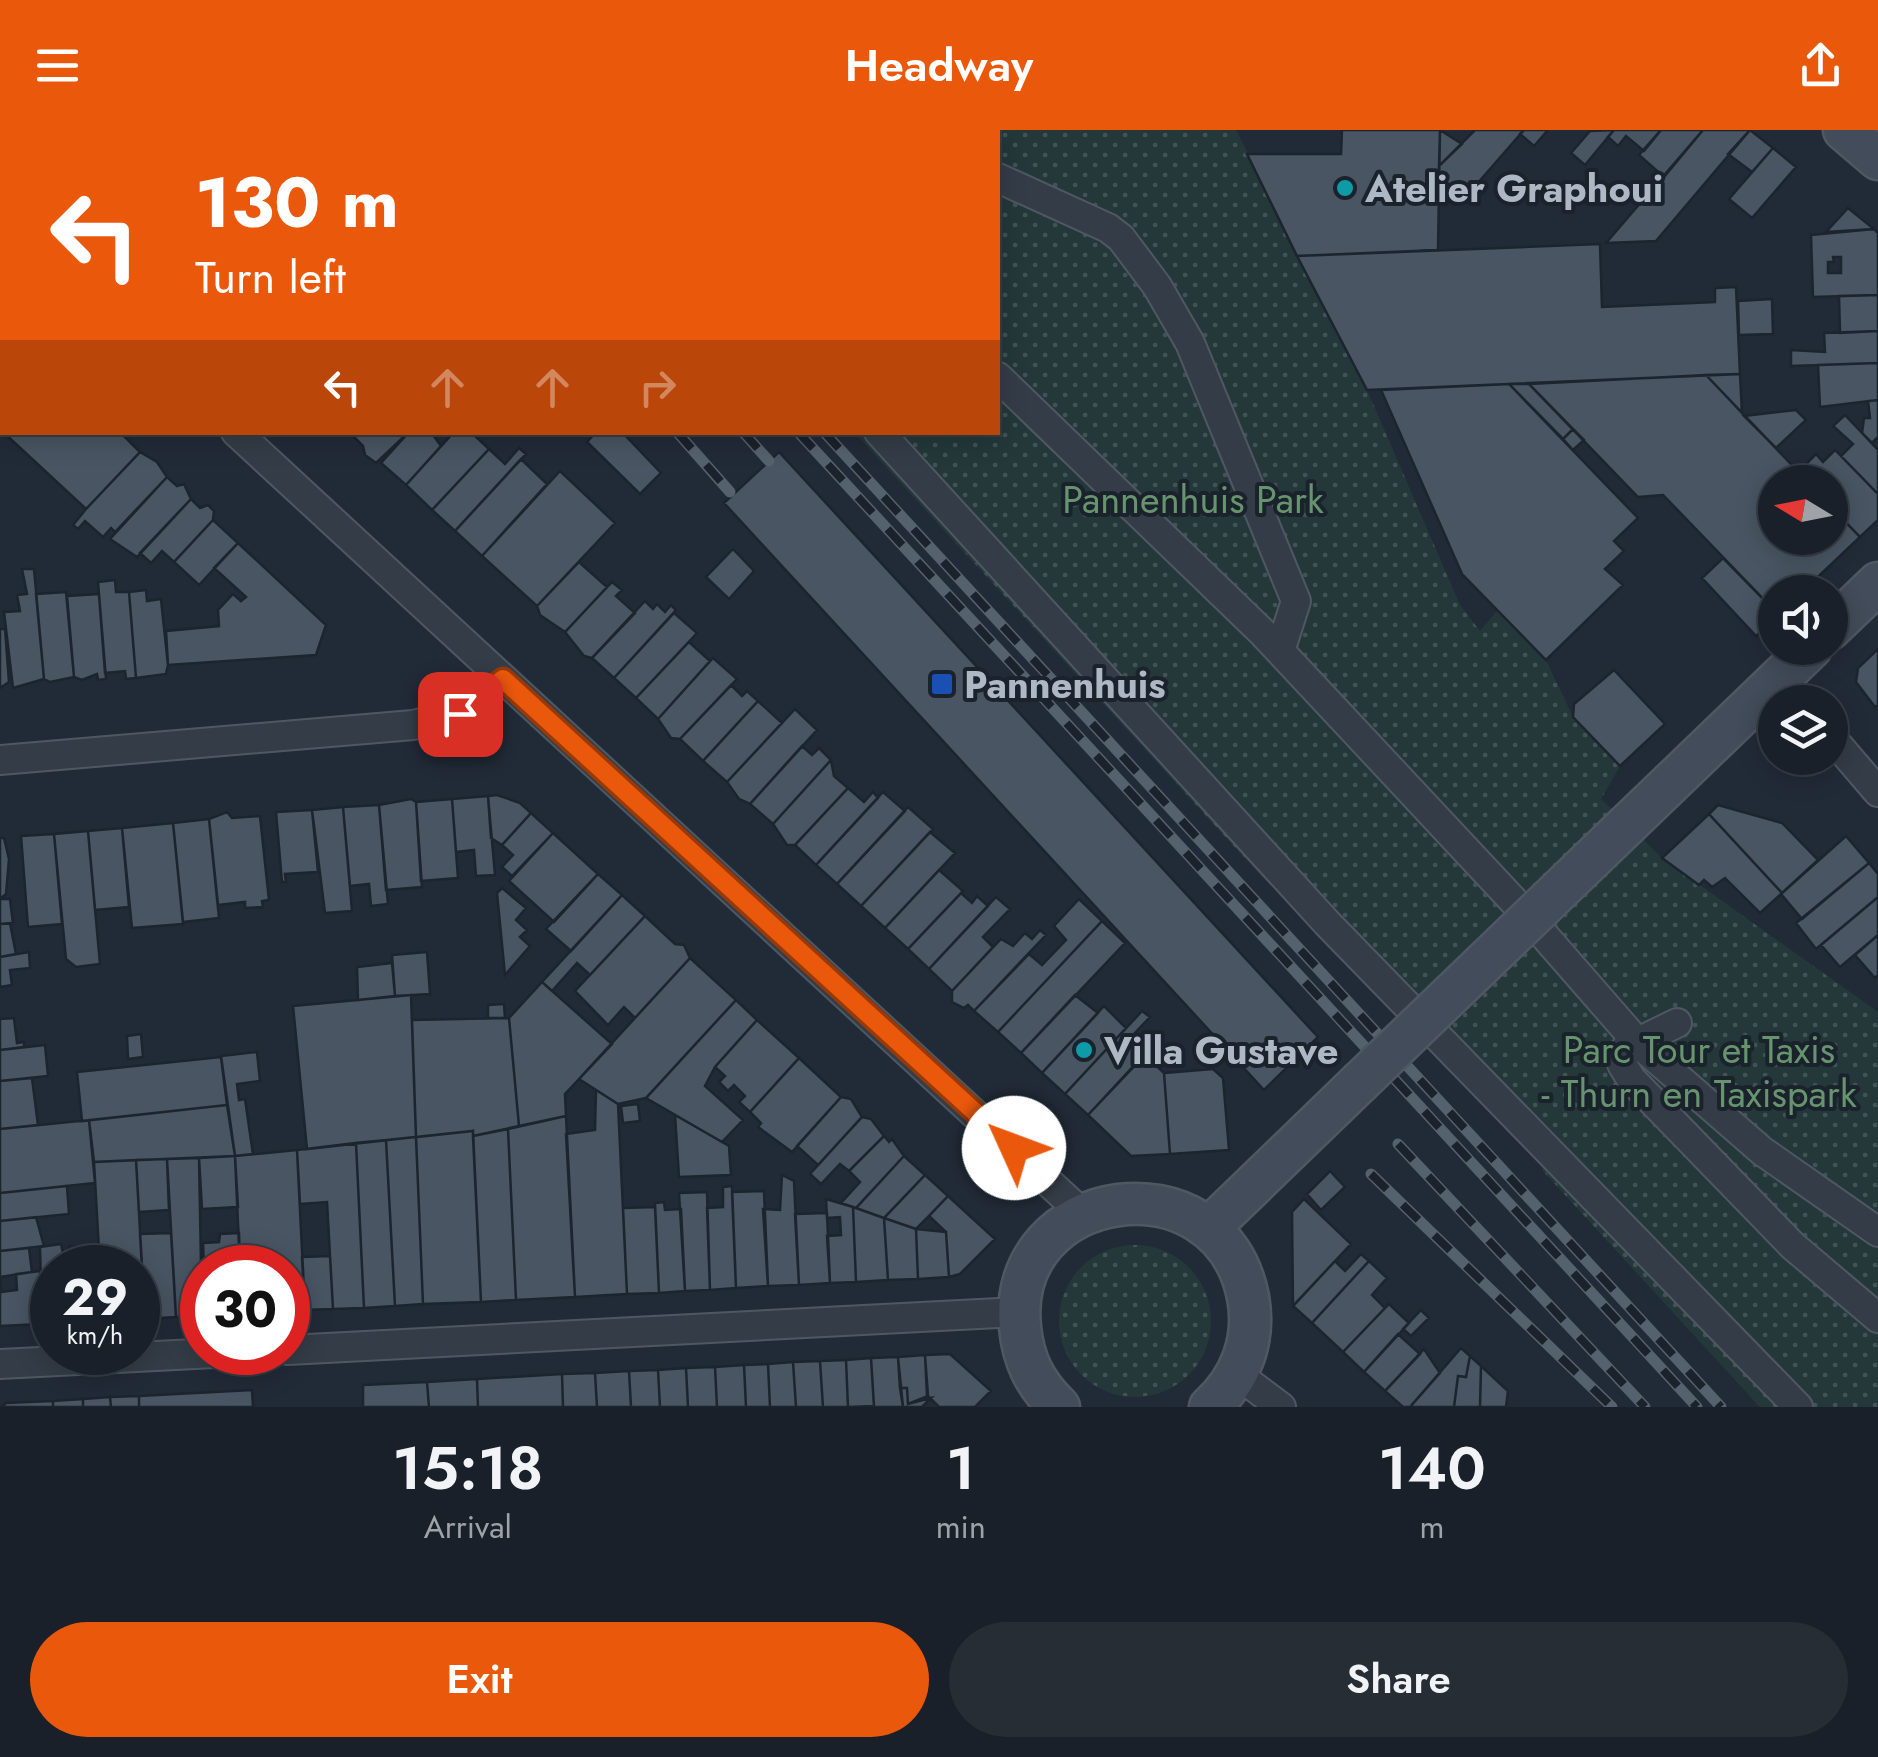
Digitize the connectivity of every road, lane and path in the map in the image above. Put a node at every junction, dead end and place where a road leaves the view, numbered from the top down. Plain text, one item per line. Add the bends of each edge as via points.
1 (1844, 130) edge
2 (1878, 159) edge
3 (1000, 179) edge
4 (1000, 379) edge
5 (239, 435) edge
6 (882, 435) edge
7 (1878, 583) edge
8 (1848, 612) edge
9 (1280, 651) junction
10 (503, 679) junction
11 (1758, 716) edge
12 (1848, 757) edge
13 (0, 760) edge
14 (1878, 792) edge
15 (1676, 1023) dead end
16 (1638, 1043) junction
17 (1083, 1214) junction
18 (1209, 1228) junction
19 (1878, 1232) edge
20 (1018, 1312) junction
21 (1878, 1318) edge
22 (310, 1349) edge
23 (180, 1355) edge
24 (0, 1364) edge
25 (1237, 1374) junction
26 (1045, 1402) edge
27 (1210, 1407) edge
28 (1281, 1407) edge
29 (1798, 1407) edge

1 - 2 street
3 - 9 street via 1088,216 1121,238 1178,318 1296,600
4 - 9 street
5 - 10 street
6 - 29 street via 1540,1158
7 - 8 street
9 - 16 street
10 - 13 street via 460,714 413,725
10 - 17 street
11 - 18 street, bridge via 1628,824
12 - 14 street
15 - 16 street
16 - 19 street via 1762,1151
16 - 21 street via 1626,1048 1622,1064 1631,1080 1793,1246
17 - 18 street via 1108,1204 1159,1204
17 - 20 street via 1062,1226 1031,1264
18 - 25 street via 1245,1280 1251,1312
20 - 22 street
20 - 26 street via 1022,1351
23 - 24 street
25 - 27 street
25 - 28 street

